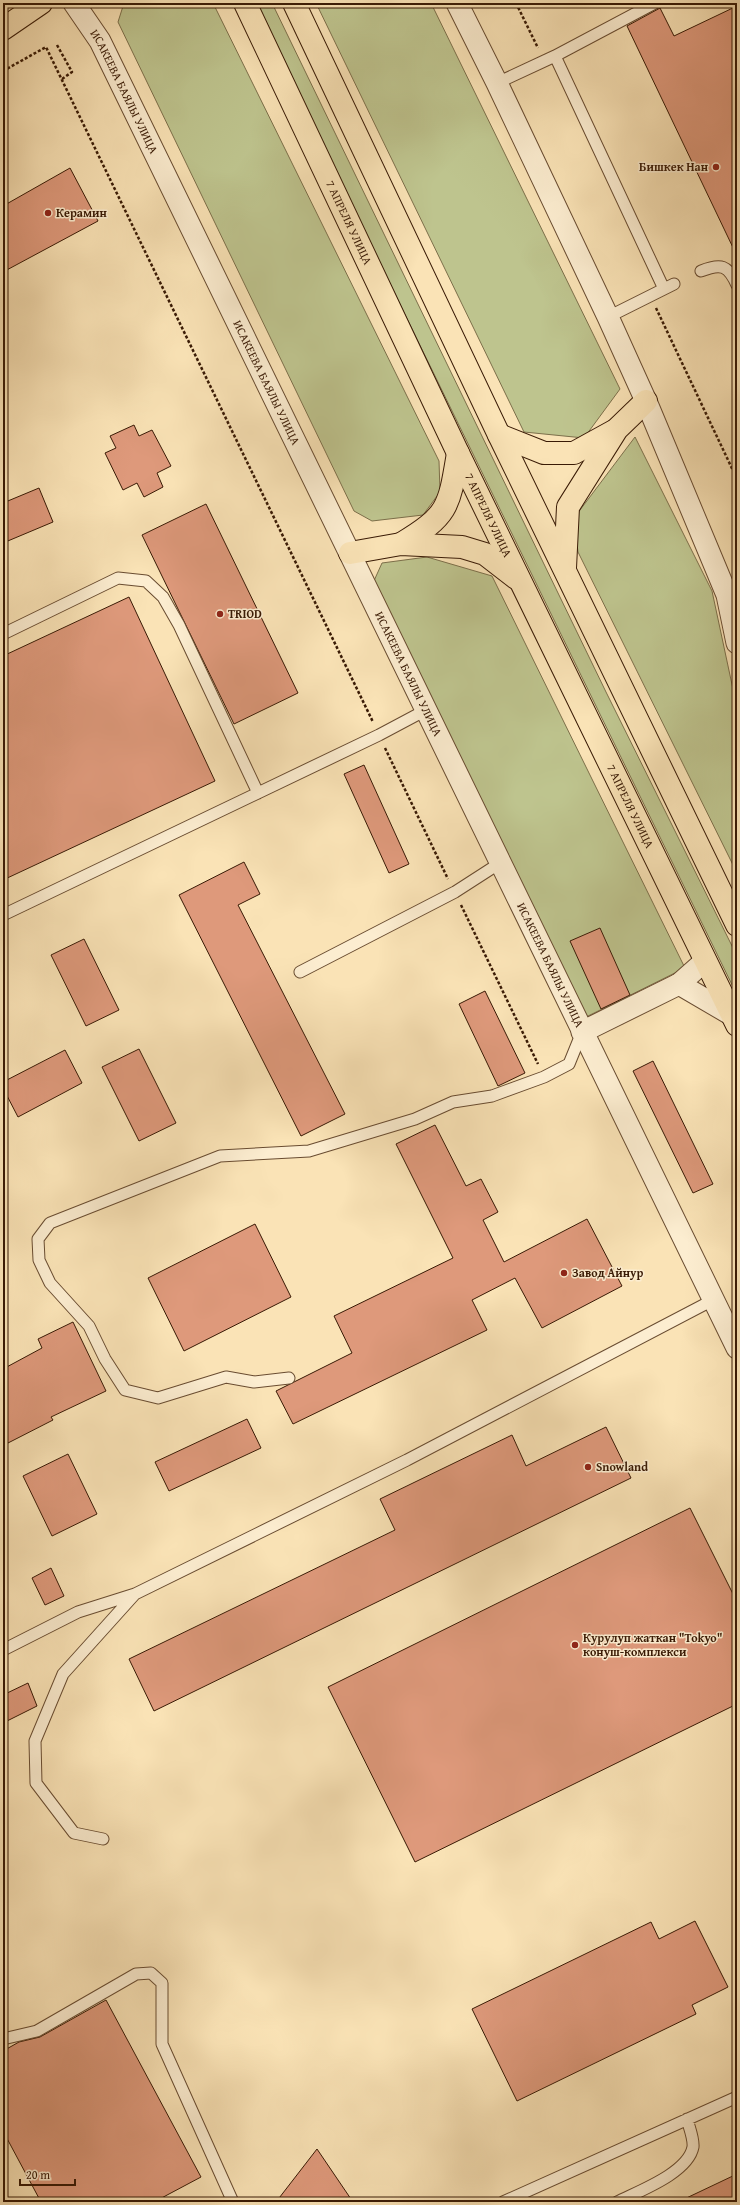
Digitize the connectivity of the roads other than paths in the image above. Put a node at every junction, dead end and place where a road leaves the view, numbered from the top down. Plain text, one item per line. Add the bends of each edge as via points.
1 (41, 3) edge
2 (74, 3) edge
3 (245, 3) edge
4 (294, 3) edge
5 (457, 3) edge
6 (655, 3) edge
7 (3, 29) edge
8 (555, 56) junction
9 (497, 83) junction
10 (702, 271) dead end
11 (737, 285) edge
12 (608, 317) junction
13 (646, 401) junction
14 (617, 429) junction
15 (499, 435) junction
16 (458, 453) junction
17 (401, 544) junction
18 (350, 553) junction
19 (565, 571) junction
20 (521, 581) junction
21 (732, 593) edge
22 (3, 634) edge
23 (737, 643) edge
24 (426, 710) junction
25 (258, 793) junction
26 (500, 863) junction
27 (3, 915) edge
28 (737, 925) edge
29 (705, 961) junction
30 (300, 972) dead end
31 (679, 984) junction
32 (735, 1020) edge
33 (582, 1032) junction
34 (713, 1300) junction
35 (737, 1348) edge
36 (289, 1378) dead end
37 (135, 1594) junction
38 (3, 1650) edge
39 (103, 1839) dead end
40 (3, 2039) edge
41 (737, 2097) edge
42 (688, 2120) junction
43 (233, 2202) edge
44 (503, 2202) edge
45 (617, 2202) edge

1 - 7 main road
2 - 18 street, ИСАКЕЕВА БАЯЛЫ УЛИЦА via 100,41
3 - 16 main road, 7 АПРЕЛЯ УЛИЦА
4 - 15 main road
5 - 9 street
6 - 8 lane
8 - 9 lane
8 - 12 lane via 669,287
9 - 12 street
10 - 11 lane via 715,266 723,267 729,270
12 - 13 street
13 - 14 main road
13 - 21 street
14 - 15 main road via 574,454 544,453
14 - 19 main road via 568,507
15 - 19 main road
16 - 17 main road via 452,492 442,514 428,528
16 - 20 main road, 7 АПРЕЛЯ УЛИЦА
17 - 18 main road
17 - 20 main road via 462,547 485,554
18 - 24 street, ИСАКЕЕВА БАЯЛЫ УЛИЦА
19 - 28 main road
20 - 29 main road, 7 АПРЕЛЯ УЛИЦА
21 - 23 street
22 - 25 lane via 118,578 146,581 163,597 176,620
24 - 25 lane
24 - 26 street, ИСАКЕЕВА БАЯЛЫ УЛИЦА
25 - 27 lane
26 - 30 lane via 455,892
26 - 33 street, ИСАКЕЕВА БАЯЛЫ УЛИЦА
29 - 31 street
29 - 32 main road, 7 АПРЕЛЯ УЛИЦА
31 - 32 street
31 - 33 street
33 - 34 street, ИСАКЕЕВА БАЯЛЫ УЛИЦА
33 - 36 lane via 569,1064 544,1077 492,1096 453,1102 415,1118 309,1151 220,1156 50,1223 38,1239 39,1260 50,1283 89,1326 105,1359 125,1390 158,1398 226,1377 254,1382
34 - 35 street, ИСАКЕЕВА БАЯЛЫ УЛИЦА
34 - 37 lane via 407,1460
37 - 38 lane via 78,1612
37 - 39 lane via 63,1674 35,1740 36,1783 74,1833
40 - 43 lane via 37,2030 136,1974 151,1973 162,1983 162,2044
41 - 42 lane
42 - 44 lane
42 - 45 lane via 693,2145 690,2156 678,2170

